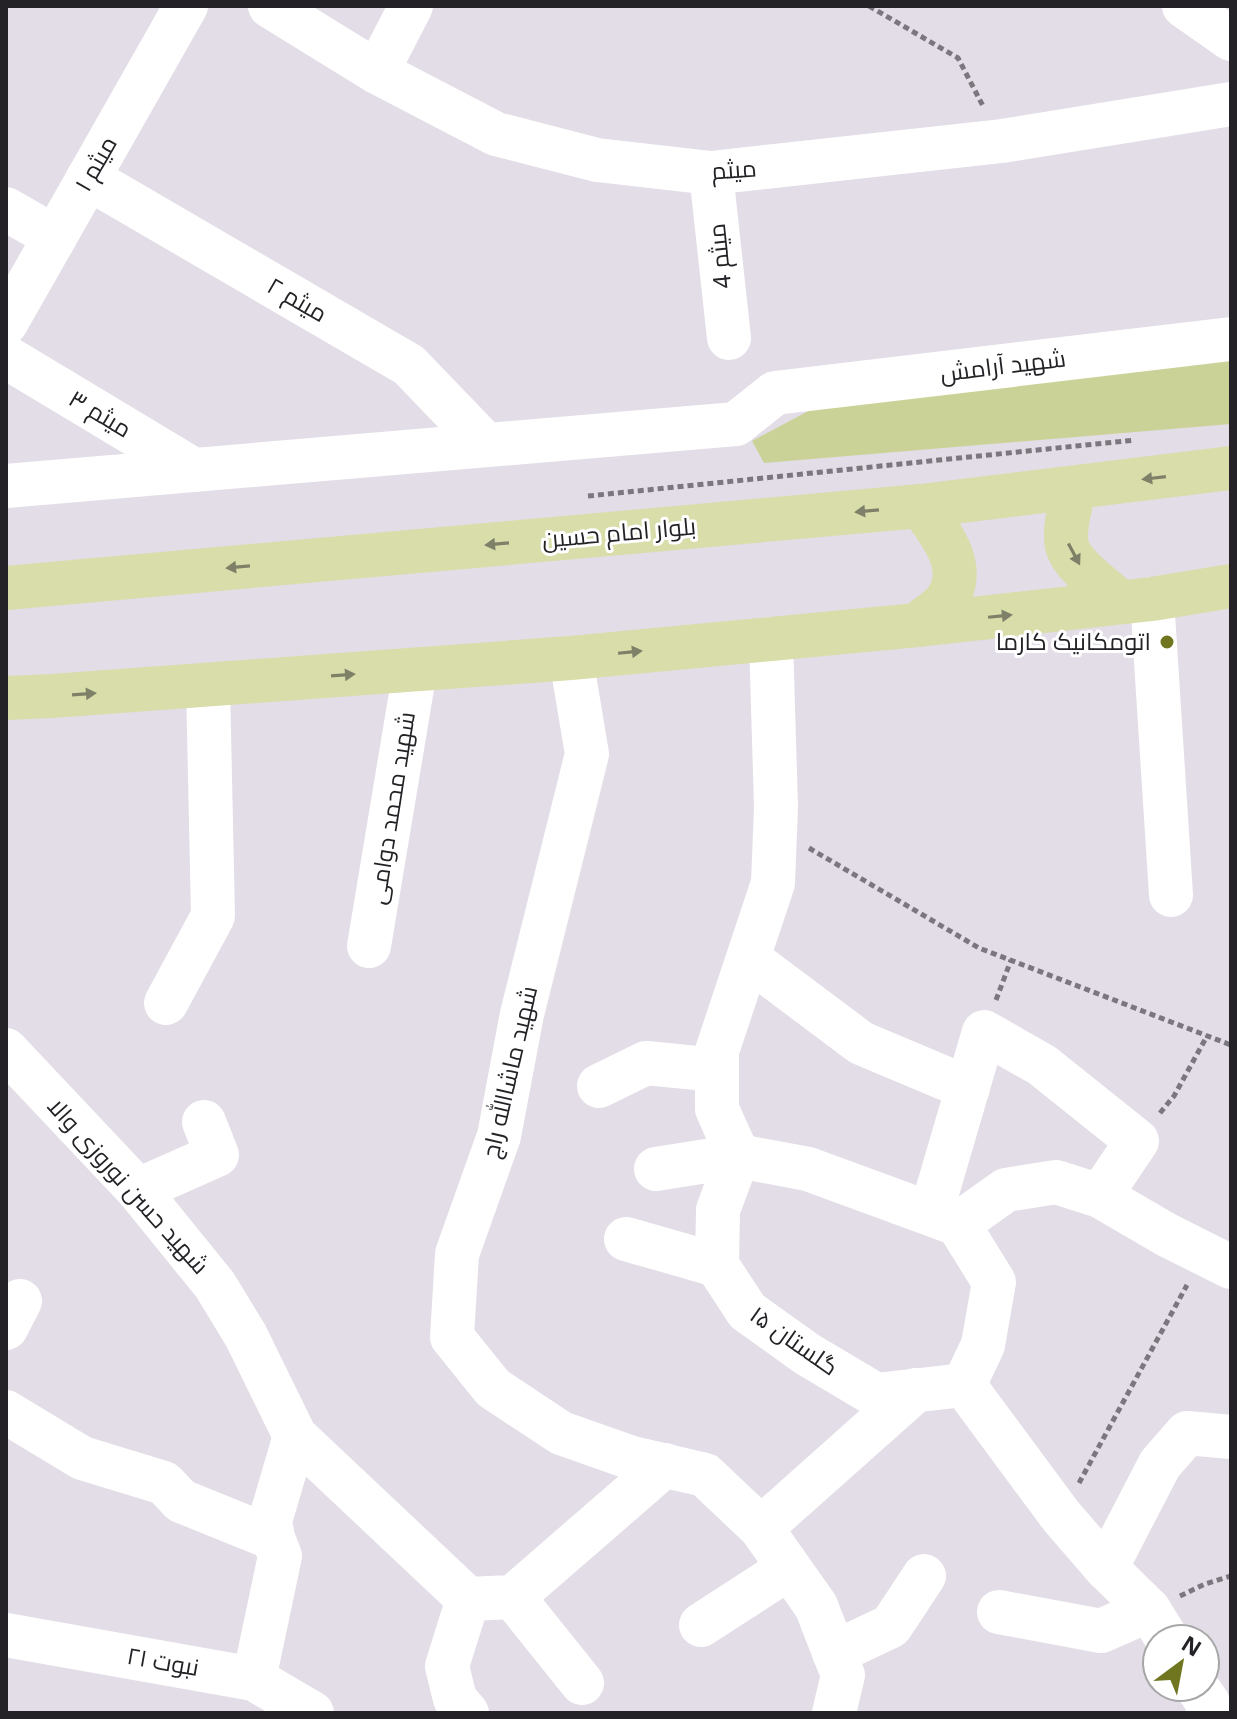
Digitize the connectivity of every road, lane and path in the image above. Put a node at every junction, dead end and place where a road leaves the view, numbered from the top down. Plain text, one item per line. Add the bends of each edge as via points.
1 (186, 6) edge
2 (270, 6) edge
3 (411, 6) edge
4 (869, 6) edge
5 (1184, 6) edge
6 (1231, 39) edge
7 (377, 72) junction
8 (1231, 104) edge
9 (1002, 141) junction
10 (711, 173) junction
11 (88, 178) junction
12 (6, 209) edge
13 (55, 237) junction
14 (6, 323) edge
15 (729, 338) dead end
16 (1231, 339) edge
17 (6, 357) edge
18 (1138, 439) dead end
19 (486, 445) junction
20 (1231, 468) edge
21 (194, 470) junction
22 (6, 486) edge
23 (1074, 488) junction
24 (583, 497) dead end
25 (921, 506) junction
26 (1231, 586) edge
27 (6, 588) edge
28 (1136, 601) junction
29 (917, 625) junction
30 (771, 639) junction
31 (571, 658) junction
32 (415, 670) junction
33 (208, 685) junction
34 (6, 698) edge
35 (775, 829) junction
36 (1171, 895) dead end
37 (369, 946) dead end
38 (749, 959) junction
39 (166, 1003) dead end
40 (1207, 1036) junction
41 (1231, 1045) edge
42 (6, 1050) edge
43 (717, 1070) junction
44 (599, 1086) dead end
45 (968, 1088) junction
46 (204, 1122) dead end
47 (1137, 1141) junction
48 (738, 1156) junction
49 (656, 1169) dead end
50 (138, 1190) junction
51 (1100, 1196) junction
52 (945, 1219) junction
53 (626, 1239) dead end
54 (1218, 1260) edge
55 (717, 1265) junction
56 (964, 1385) junction
57 (916, 1390) junction
58 (6, 1412) edge
59 (295, 1436) junction
60 (1231, 1437) edge
61 (665, 1465) junction
62 (1061, 1516) junction
63 (761, 1528) junction
64 (273, 1538) junction
65 (789, 1568) junction
66 (1106, 1568) junction
67 (924, 1576) dead end
68 (1231, 1576) edge
69 (513, 1597) junction
70 (468, 1599) junction
71 (999, 1612) dead end
72 (1156, 1623) edge
73 (1160, 1623) edge
74 (701, 1625) dead end
75 (1141, 1627) edge
76 (6, 1635) edge
77 (834, 1653) junction
78 (254, 1679) junction
79 (582, 1683) dead end
80 (312, 1713) edge
81 (467, 1713) edge
82 (834, 1713) edge

1 - 11 street, میثم ۱
2 - 7 street, میثم
3 - 7 street
4 - 9 path via 958,58
5 - 6 street
7 - 10 street, میثم via 496,134 597,160
8 - 9 street, میثم
9 - 10 street, میثم
10 - 15 street, میثم 4
11 - 13 street, میثم ۱
11 - 19 street, میثم ۲ via 409,365
12 - 13 street
13 - 14 street, میثم ۱
16 - 19 street, شهید آرامش via 775,393 736,424
17 - 21 street, میثم ۳
18 - 24 path
19 - 21 street
20 -> 23 main road, بلوار امام حسین
21 - 22 street
23 - 25 main road, بلوار امام حسین
23 -> 28 main road via 1066,532 1074,560
25 -> 27 main road, بلوار امام حسین
25 - 29 main road via 954,561 946,600
26 - 28 main road
29 -> 28 main road
28 - 36 street
29 - 30 main road
31 -> 30 main road
30 - 35 street
31 - 32 main road
31 - 61 street, شهید ماشاالله راج via 587,754 522,1014 499,1136 457,1254 452,1337 493,1388 561,1433
33 -> 32 main road
32 - 37 street, شهید محمد دوامی
34 -> 33 main road
33 - 39 street via 213,916
35 - 38 street via 773,883
35 - 40 path via 979,948
38 - 43 street via 717,1051
38 - 45 street via 861,1043
40 - 41 path
40 - 47 path via 1174,1096
42 - 50 street, شهید حسن نوروزی والا
43 - 44 street via 646,1063
43 - 48 street via 717,1109
45 - 47 street via 984,1032 1042,1065
45 - 52 street
46 - 50 street via 217,1155
47 - 51 street
48 - 49 street
48 - 52 street via 808,1169
48 - 55 street via 718,1210
50 - 59 street, شهید حسن نوروزی والا via 215,1285
51 - 52 street via 1056,1182 1006,1190
51 - 54 street
52 - 56 street via 994,1282 983,1345
53 - 55 street
54 - 62 path
55 - 57 street, گلستان ۱۵ via 747,1311 807,1354 876,1395
56 - 57 street, گلستان ۱۵
56 - 62 street
57 - 63 street
58 - 64 street via 82,1458 164,1483 181,1501
59 - 64 street via 270,1521
59 - 70 street, شهید حسن نوروزی والا
60 - 66 street via 1187,1433 1160,1464
61 - 63 street, شهید ماشاالله راج via 705,1475
61 - 69 street
62 - 66 street
63 - 65 street, شهید ماشاالله راج
64 - 78 street via 280,1556
65 - 74 street
65 - 77 street, شهید ماشاالله راج via 816,1606
66 - 72 street
67 - 77 street via 891,1626
68 - 73 path via 1205,1584
69 - 70 street
69 - 79 street
70 - 81 street via 447,1666 455,1699
71 - 75 street via 1101,1631
76 - 78 street, نبوت ۲۱
77 - 82 street, شهید ماشاالله راج via 843,1675
78 - 80 street, نبوت ۲۱

